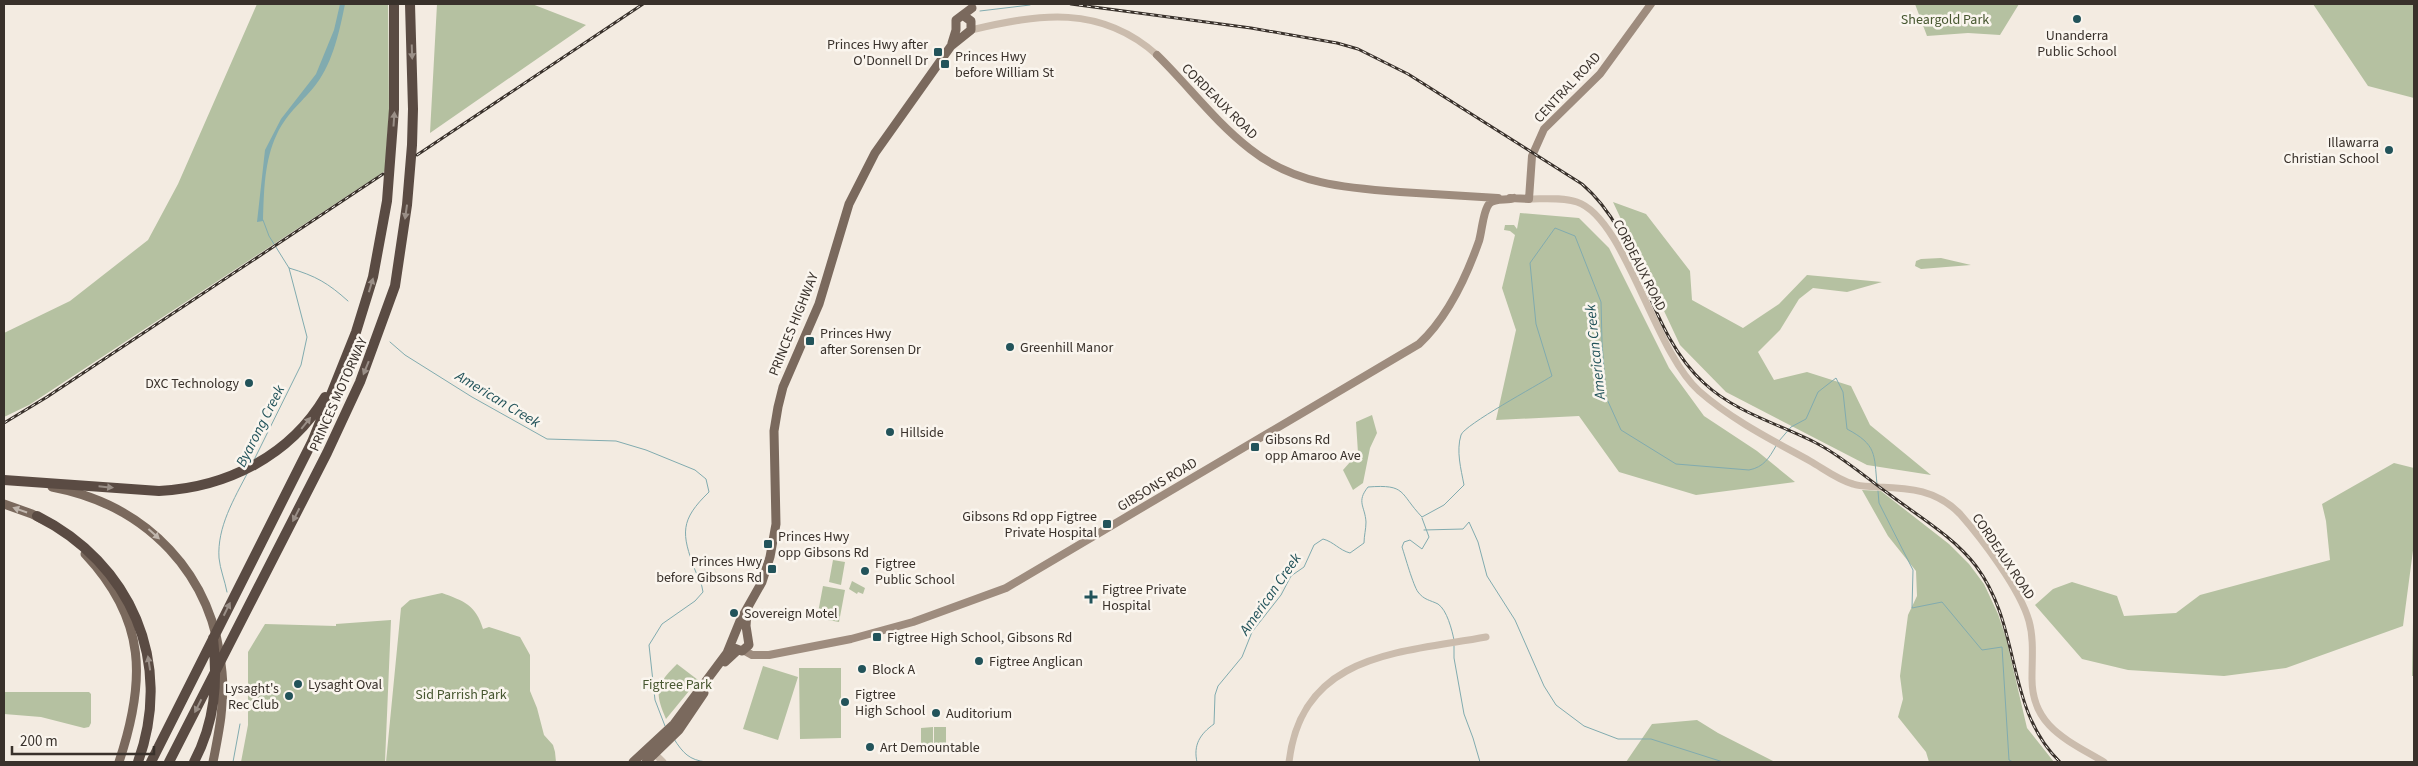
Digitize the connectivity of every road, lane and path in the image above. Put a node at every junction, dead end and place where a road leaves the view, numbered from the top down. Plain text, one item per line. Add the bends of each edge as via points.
1 (394, 4) edge
2 (410, 4) edge
3 (1651, 4) edge
4 (973, 6) edge
5 (966, 25) junction
6 (1156, 55) joint
7 (1481, 197) junction
8 (1514, 198) junction
9 (1529, 199) junction
10 (1482, 224) junction
11 (356, 332) junction
12 (4, 480) edge
13 (4, 504) edge
14 (37, 516) junction
15 (748, 609) junction
16 (212, 625) junction
17 (1486, 637) dead end
18 (733, 638) junction
19 (744, 645) junction
20 (677, 727) junction
21 (652, 752) junction
22 (119, 762) edge
23 (138, 762) edge
24 (151, 762) edge
25 (169, 762) edge
26 (194, 762) edge
27 (213, 762) edge
28 (633, 762) edge
29 (646, 762) edge
30 (663, 762) edge
31 (1289, 762) edge
32 (2104, 762) edge

11 -> 1 highway, PRINCES MOTORWAY via 373,277 390,178
2 -> 25 highway, PRINCES MOTORWAY via 411,150 396,286 360,382 327,453
3 - 9 main road, CENTRAL ROAD via 1600,74 1544,129 1532,156
4 - 5 main road, PRINCES HIGHWAY
5 - 6 street, CORDEAUX ROAD via 986,26 1048,16 1088,18 1126,32
5 - 15 main road, PRINCES HIGHWAY via 875,153 849,204 812,322 783,387 774,430 774,541 766,571
6 - 7 main road, CORDEAUX ROAD via 1233,134 1256,154 1291,174 1344,188
7 - 8 main road, CORDEAUX ROAD
7 - 10 main road, GIBSONS ROAD
8 - 9 main road, CORDEAUX ROAD
8 - 10 main road, GIBSONS ROAD via 1490,202
9 - 32 street, CORDEAUX ROAD via 1575,201 1600,217 1682,372 1724,411 1847,482 1924,491 1950,505 1970,526 2026,611 2032,643 2032,684 2039,713 2052,729
10 - 19 main road, GIBSONS ROAD via 1477,245 1444,317 1411,349 1006,588 934,615 821,646 764,655
12 -> 11 highway via 159,491 205,486 236,475 271,456 297,434 336,379
24 -> 11 highway, PRINCES MOTORWAY via 312,442
12 -> 16 main road via 79,492 138,521 166,545 187,571
14 -> 13 main road
14 - 22 main road via 65,536 95,565 128,618 134,645 137,692
23 -> 14 highway via 147,738 151,695 149,664 138,624 124,595 102,563 73,536
15 - 18 main road, PRINCES HIGHWAY
15 - 19 main road, PRINCES HIGHWAY
16 - 26 highway via 216,684 210,724
16 - 27 main road via 222,672 222,716
17 - 31 street via 1368,660 1354,666 1318,693 1296,729
18 - 19 main road
18 - 19 main road via 742,632
18 - 20 main road, PRINCES HIGHWAY via 727,653
19 - 20 main road, PRINCES HIGHWAY via 719,669
20 - 21 main road, PRINCES HIGHWAY
21 - 28 main road, PRINCES HIGHWAY
21 - 29 main road, PRINCES HIGHWAY
21 - 30 street

